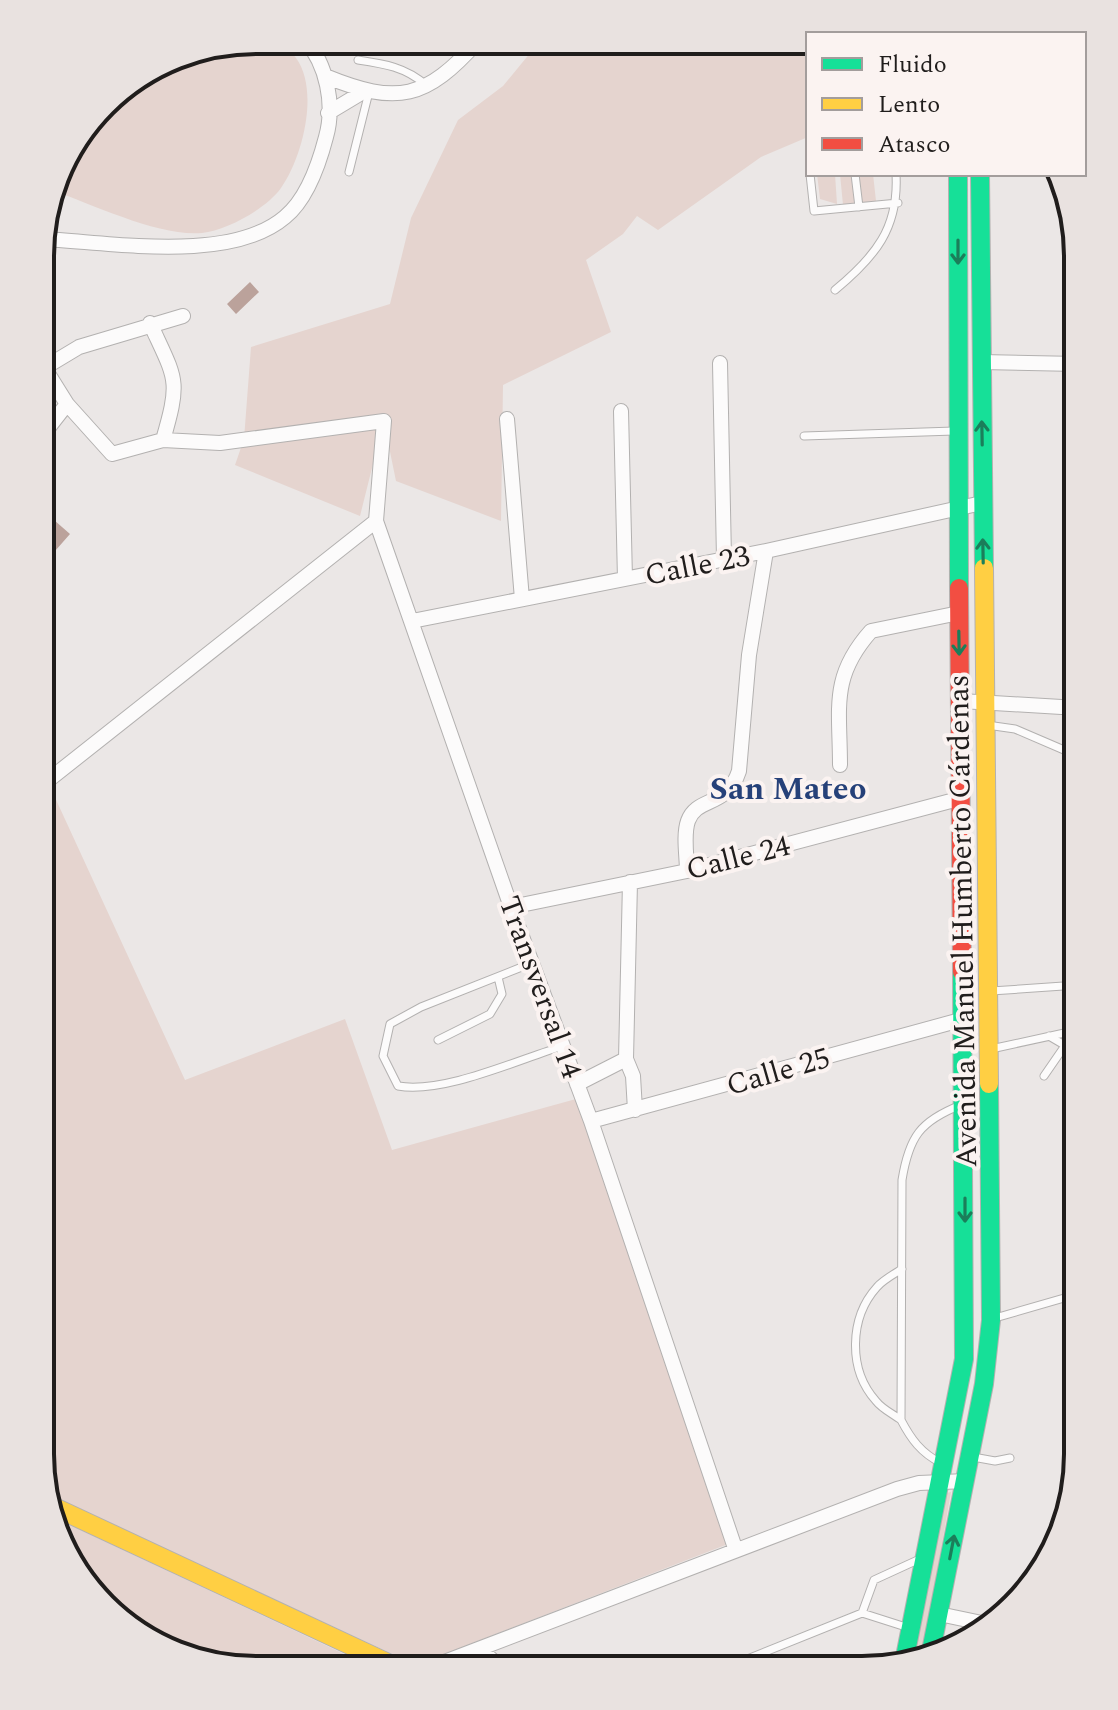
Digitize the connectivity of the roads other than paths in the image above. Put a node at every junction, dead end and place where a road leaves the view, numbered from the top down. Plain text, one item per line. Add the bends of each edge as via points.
1 (317, 54) edge
2 (466, 54) edge
3 (358, 60) dead end
4 (325, 76) junction
5 (427, 87) junction
6 (366, 92) junction
7 (328, 113) junction
8 (349, 172) dead end
9 (810, 176) edge
10 (855, 176) edge
11 (896, 176) edge
12 (958, 176) edge
13 (980, 176) edge
14 (898, 203) junction
15 (859, 207) junction
16 (55, 240) edge
17 (835, 290) dead end
18 (183, 316) dead end
19 (150, 323) junction
20 (54, 360) edge
21 (981, 362) junction
22 (720, 363) dead end
23 (1064, 364) edge
24 (54, 383) edge
25 (67, 404) junction
26 (621, 411) dead end
27 (507, 419) dead end
28 (54, 421) edge
29 (957, 431) junction
30 (804, 436) dead end
31 (163, 440) junction
32 (982, 503) junction
33 (958, 509) junction
34 (376, 521) junction
35 (766, 551) junction
36 (724, 558) junction
37 (625, 579) junction
38 (522, 599) junction
39 (959, 613) junction
40 (412, 621) junction
41 (961, 701) junction
42 (985, 702) junction
43 (1064, 707) edge
44 (985, 724) junction
45 (1064, 750) edge
46 (840, 765) dead end
47 (54, 776) edge
48 (962, 798) junction
49 (687, 871) junction
50 (630, 882) junction
51 (511, 907) junction
52 (532, 963) junction
53 (498, 977) junction
54 (1064, 986) edge
55 (989, 991) junction
56 (964, 1019) junction
57 (1064, 1033) edge
58 (1049, 1036) junction
59 (438, 1040) dead end
60 (563, 1046) junction
61 (1064, 1047) joint
62 (989, 1050) junction
63 (626, 1059) junction
64 (1044, 1076) dead end
65 (577, 1084) junction
66 (965, 1103) junction
67 (635, 1110) junction
68 (591, 1121) junction
69 (902, 1269) junction
70 (1064, 1298) edge
71 (991, 1320) junction
72 (901, 1420) junction
73 (971, 1457) junction
74 (1010, 1458) dead end
75 (941, 1472) junction
76 (966, 1481) junction
77 (63, 1511) edge
78 (735, 1548) junction
79 (924, 1557) junction
80 (862, 1613) junction
81 (939, 1614) junction
82 (974, 1621) edge
83 (911, 1628) junction
84 (933, 1643) edge
85 (480, 1649) junction
86 (906, 1651) edge
87 (373, 1656) edge
88 (461, 1656) edge
89 (488, 1656) edge
90 (755, 1656) edge

1 - 4 street
2 - 5 street
3 - 5 lane via 412,73
4 - 6 street
4 - 7 street
5 - 6 street via 398,94
6 - 7 street
6 - 8 lane
7 - 16 street via 314,175 288,215 267,231 196,246
9 - 15 lane via 814,211
10 - 15 lane
11 - 14 lane
12 -> 29 main road, Avenida Manuel Humberto Cárdenas
13 - 21 main road, Avenida Manuel Humberto Cárdenas
14 - 15 lane
14 - 17 lane via 886,234 863,267
18 - 19 street
19 - 20 street
19 - 31 street via 174,376 176,394
21 - 23 street
32 -> 21 main road, Avenida Manuel Humberto Cárdenas
22 - 36 street
24 - 25 street
25 - 28 street
25 - 31 street via 112,454
26 - 37 street
27 - 38 street
29 - 30 lane
29 - 33 main road, Avenida Manuel Humberto Cárdenas
31 - 34 street, Transversal 14 via 220,443 384,421
32 - 33 street, Calle 23
42 -> 32 main road, Avenida Manuel Humberto Cárdenas
33 - 35 street, Calle 23
33 - 39 main road, Avenida Manuel Humberto Cárdenas
34 - 40 street, Transversal 14
34 - 47 street
35 - 36 street, Calle 23
35 - 49 street via 749,655 739,771 734,787 696,808 687,822
36 - 37 street, Calle 23
37 - 38 street, Calle 23
38 - 40 street, Calle 23
39 -> 41 main road, Avenida Manuel Humberto Cárdenas
39 - 46 street via 871,631 864,639 839,682
40 - 51 street, Transversal 14
41 - 42 street
41 - 48 main road, Avenida Manuel Humberto Cárdenas
42 - 43 street
42 - 44 main road, Avenida Manuel Humberto Cárdenas
44 - 45 lane via 1015,729
44 - 55 main road, Avenida Manuel Humberto Cárdenas
48 - 49 street, Calle 24
48 - 56 main road, Avenida Manuel Humberto Cárdenas
49 - 50 street, Calle 24
50 - 51 street, Calle 24
50 - 63 street
51 - 52 street, Transversal 14
52 - 53 lane
52 - 60 street, Transversal 14
53 - 59 lane via 502,994 490,1014
53 - 60 lane via 390,1024 383,1056 398,1086 445,1082
54 - 55 lane
55 - 62 main road, Avenida Manuel Humberto Cárdenas
56 - 66 main road, Avenida Manuel Humberto Cárdenas
56 - 67 street, Calle 25
57 - 58 lane
58 - 61 lane
58 - 62 lane
60 - 65 street, Transversal 14
61 - 64 lane
62 - 71 main road, Avenida Manuel Humberto Cárdenas
63 - 65 street
63 - 67 street
65 - 68 street, Transversal 14
66 - 69 lane via 936,1115 919,1130 906,1153
66 -> 75 main road, Avenida Manuel Humberto Cárdenas via 965,1337
67 - 68 street, Calle 25
68 - 78 street, Transversal 14
69 - 72 lane
69 - 72 lane via 877,1287 860,1313 854,1344 860,1375 876,1402
70 - 71 lane
71 - 73 main road, Avenida Manuel Humberto Cárdenas
72 - 75 lane via 910,1439
73 - 74 lane
73 - 76 main road, Avenida Manuel Humberto Cárdenas
75 - 76 street
75 - 78 street
75 - 79 main road, Avenida Manuel Humberto Cárdenas
81 -> 76 main road, Avenida Manuel Humberto Cárdenas
77 - 87 main road
78 - 85 street
79 - 80 lane via 874,1580
79 - 83 main road, Avenida Manuel Humberto Cárdenas
80 - 83 lane
80 - 90 lane
81 - 82 street
81 - 84 main road, Avenida Manuel Humberto Cárdenas
83 - 86 main road, Avenida Manuel Humberto Cárdenas
85 - 88 street
85 - 89 street

